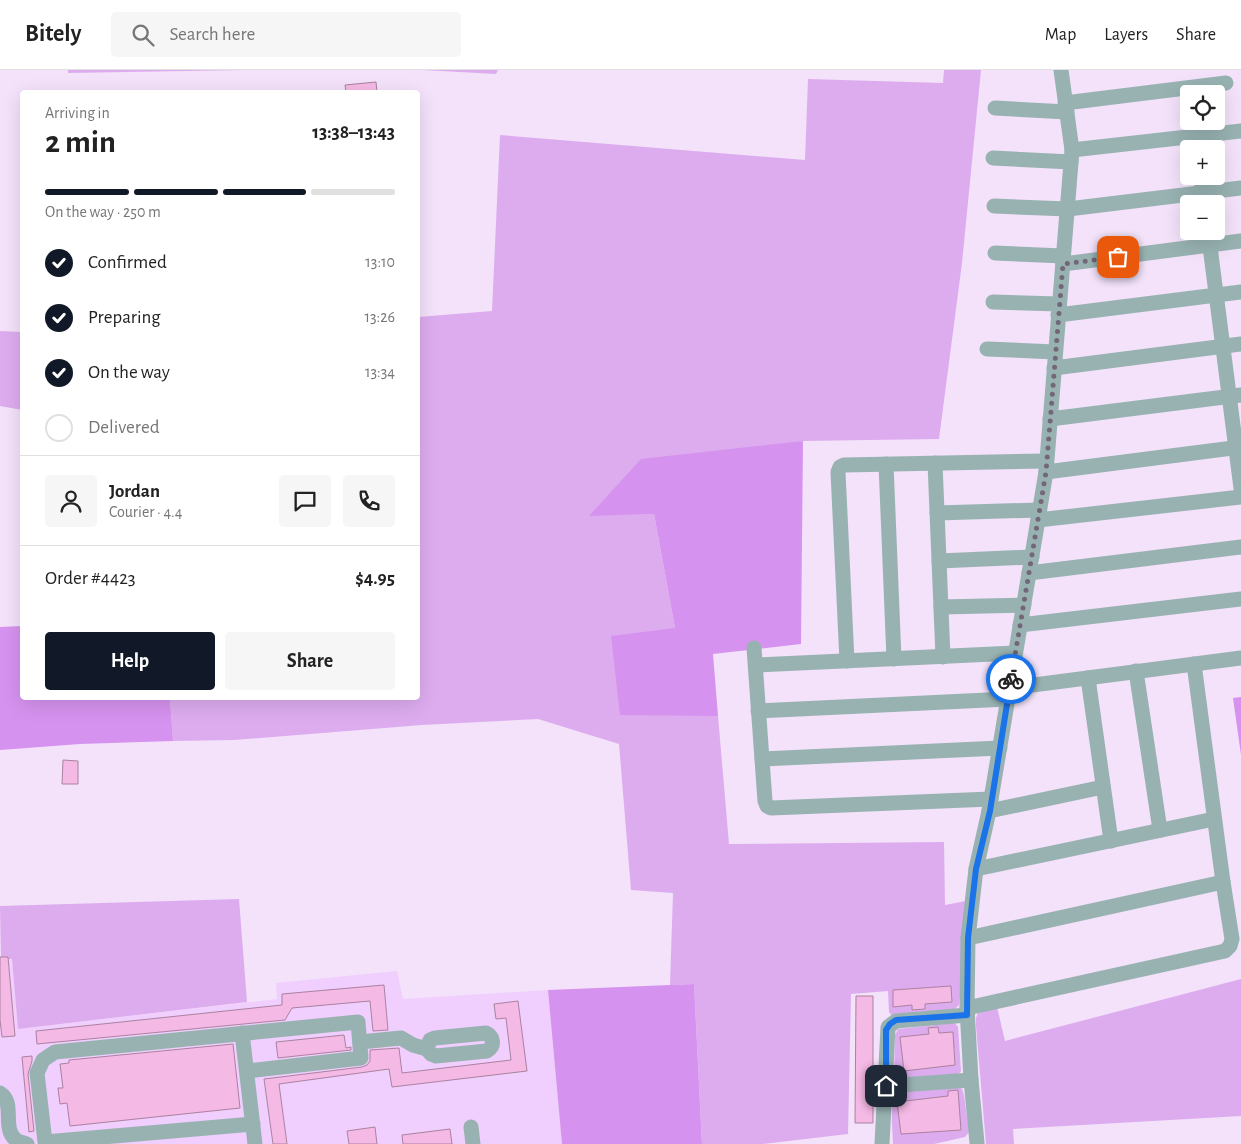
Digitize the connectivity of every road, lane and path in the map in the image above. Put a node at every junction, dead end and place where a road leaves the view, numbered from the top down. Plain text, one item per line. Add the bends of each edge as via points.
1 (1061, 70) edge
2 (1226, 83) dead end
3 (1216, 85) edge
4 (1180, 91) edge
5 (1066, 107) junction
6 (995, 108) dead end
7 (1241, 131) edge
8 (1196, 135) edge
9 (1072, 156) junction
10 (993, 158) dead end
11 (1241, 188) edge
12 (1215, 195) edge
13 (1180, 200) edge
14 (994, 206) dead end
15 (1068, 209) junction
16 (1196, 240) edge
17 (1209, 240) edge
18 (1225, 240) edge
19 (1241, 241) edge
20 (995, 253) dead end
21 (1063, 260) junction
22 (1241, 292) edge
23 (1216, 295) junction
24 (993, 302) dead end
25 (1059, 309) junction
26 (1241, 344) edge
27 (1223, 346) junction
28 (987, 349) dead end
29 (1056, 352) junction
30 (1054, 368) junction
31 (1235, 396) edge
32 (1050, 419) junction
33 (1238, 447) edge
34 (935, 463) junction
35 (886, 464) junction
36 (1046, 467) junction
37 (1241, 488) edge
38 (1241, 497) edge
39 (937, 512) junction
40 (1038, 515) junction
41 (1241, 548) edge
42 (1032, 557) junction
43 (939, 561) junction
44 (1029, 573) junction
45 (1241, 599) edge
46 (1024, 605) junction
47 (941, 607) junction
48 (1020, 625) junction
49 (754, 648) dead end
50 (1016, 653) junction
51 (943, 656) junction
52 (1241, 658) edge
53 (894, 659) junction
54 (847, 661) junction
55 (756, 664) junction
56 (1194, 664) junction
57 (1136, 672) junction
58 (1088, 678) junction
59 (1009, 694) junction
60 (758, 711) junction
61 (1000, 748) junction
62 (762, 759) junction
63 (1103, 788) junction
64 (990, 805) junction
65 (1214, 819) junction
66 (1160, 830) junction
67 (1111, 841) junction
68 (976, 869) junction
69 (1223, 882) junction
70 (968, 938) junction
71 (967, 1012) junction
72 (242, 1033) junction
73 (360, 1042) junction
74 (427, 1049) dead end
75 (247, 1071) junction
76 (971, 1080) junction
77 (886, 1086) junction
78 (0, 1093) edge
79 (253, 1124) junction
80 (470, 1127) dead end
81 (45, 1142) junction
82 (27, 1144) edge
83 (255, 1144) edge
84 (473, 1144) edge
85 (882, 1144) edge
86 (974, 1144) edge

1 - 5 street
2 - 3 street
4 - 5 street
5 - 6 street
5 - 9 street
7 - 8 street
8 - 9 street
9 - 10 street
9 - 15 street
11 - 12 street
13 - 15 street
14 - 15 street
15 - 21 street
16 - 21 street
17 - 23 street
18 - 19 street
20 - 21 street
21 - 25 street
22 - 23 street
23 - 25 street
23 - 27 street
24 - 25 street
25 - 29 street
26 - 27 street
27 - 30 street
27 - 31 street
28 - 29 street
29 - 30 street
30 - 32 street
31 - 32 street
31 - 33 street
32 - 36 street
33 - 36 street
33 - 37 street
34 - 35 street
34 - 36 street
34 - 39 street
35 - 53 street
35 - 54 street via 844,464 838,472
36 - 40 street
38 - 40 street
39 - 40 street
39 - 43 street
40 - 42 street
41 - 44 street
42 - 43 street
42 - 44 street
43 - 47 street
44 - 46 street
45 - 48 street
46 - 47 street
46 - 48 street
47 - 51 street
48 - 50 street
49 - 55 street
50 - 51 street
50 - 59 street
51 - 53 street
52 - 56 street
53 - 54 street
54 - 55 street
55 - 60 street
56 - 57 street
56 - 65 street
57 - 58 street
57 - 66 street
58 - 59 street
58 - 63 street
59 - 60 street
59 - 61 street
60 - 62 street
61 - 62 street
61 - 64 street
62 - 64 street via 764,801 771,808
63 - 64 street
63 - 67 street
64 - 68 street
65 - 66 street
65 - 69 street
66 - 67 street
67 - 68 street
68 - 70 street
69 - 70 street
69 - 71 street via 1232,939 1225,950
70 - 71 street
71 - 76 street
71 - 77 street via 896,1020 890,1024 886,1030
72 - 73 street via 358,1022
72 - 75 street
72 - 81 street via 54,1052 43,1060 37,1073
73 - 74 street via 400,1038
73 - 75 street via 361,1058
75 - 79 street
76 - 77 street
76 - 86 street
77 - 85 street
78 - 82 street via 7,1102 10,1131 16,1140
79 - 81 street
79 - 83 street
80 - 84 street
81 - 82 street

